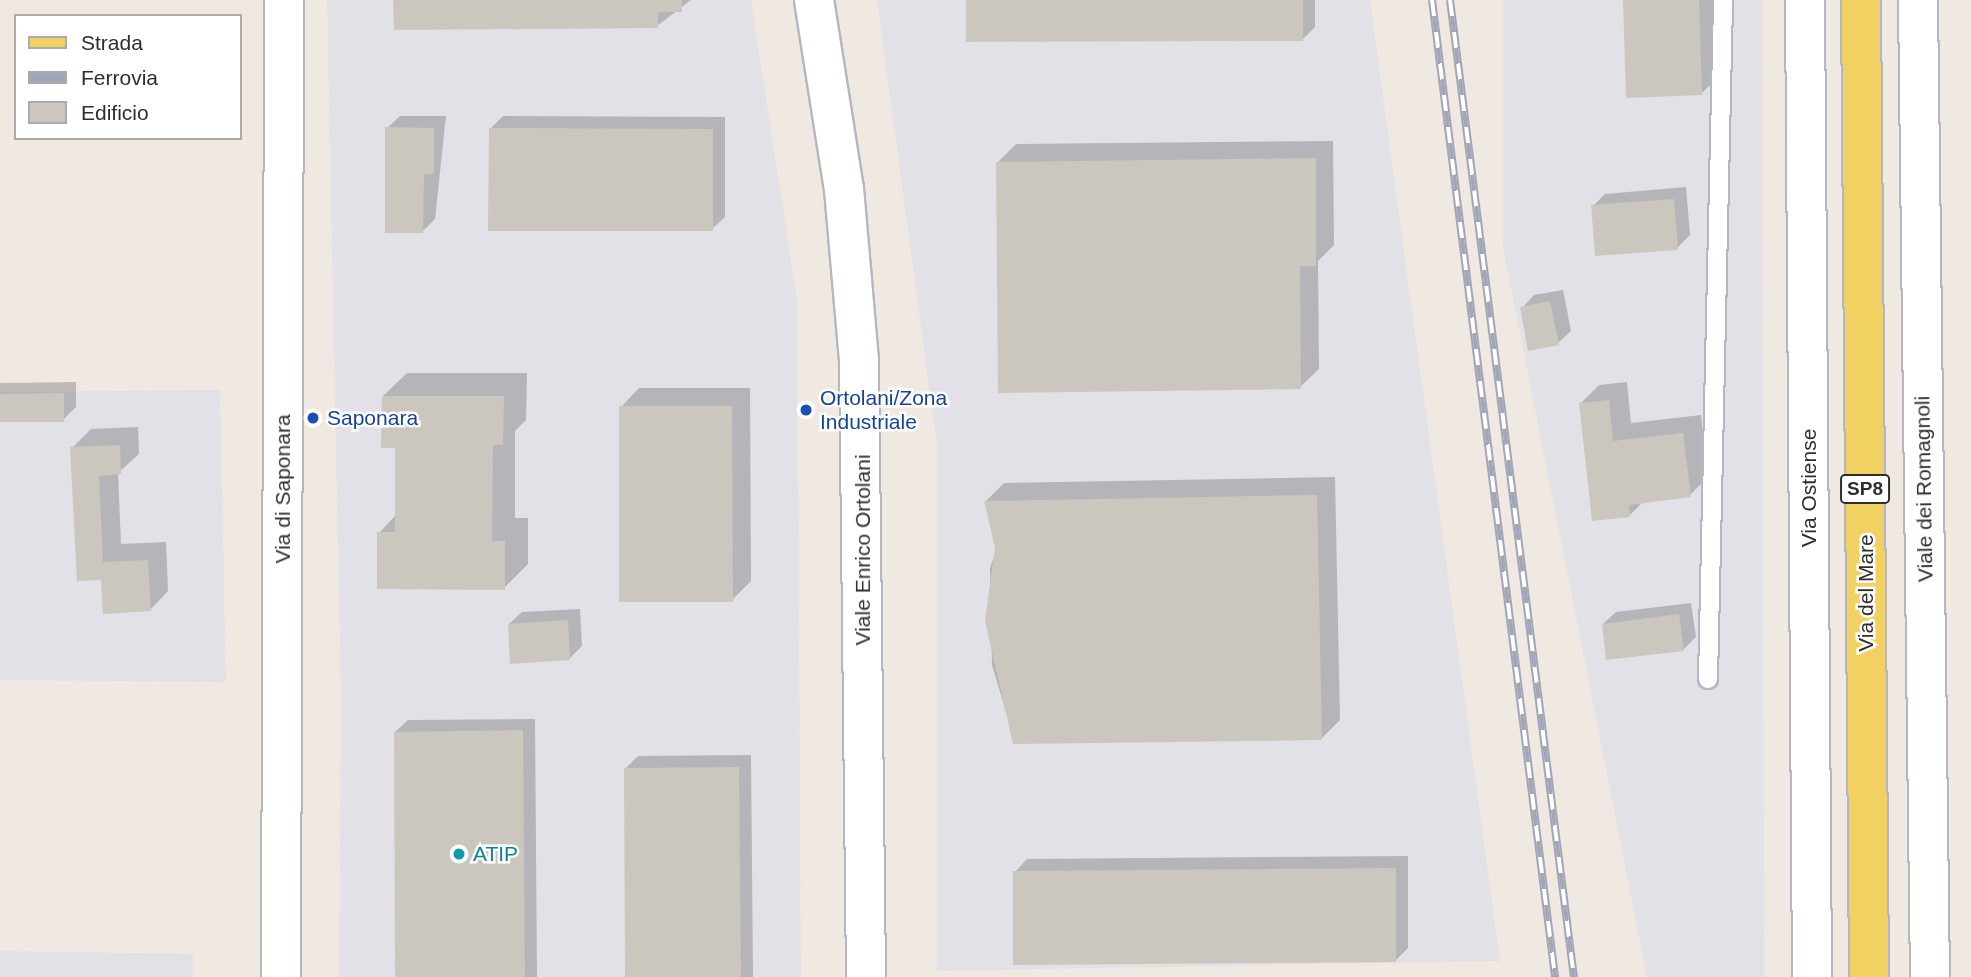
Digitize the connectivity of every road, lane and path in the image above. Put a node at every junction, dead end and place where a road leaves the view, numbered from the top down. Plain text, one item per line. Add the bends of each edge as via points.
1 (284, 0) edge
2 (814, 0) edge
3 (1723, 0) edge
4 (1805, 0) edge
5 (1861, 0) edge
6 (1918, 0) edge
7 (1708, 679) dead end
8 (281, 977) edge
9 (866, 977) edge
10 (1812, 977) edge
11 (1869, 977) edge
12 (1930, 977) edge

1 - 8 street, Via di Saponara
2 - 9 street, Viale Enrico Ortolani via 844,189 859,361
3 - 7 lane
4 - 10 street, Via Ostiense
5 - 11 main road, Via del Mare / SP8
6 - 12 street, Viale dei Romagnoli

